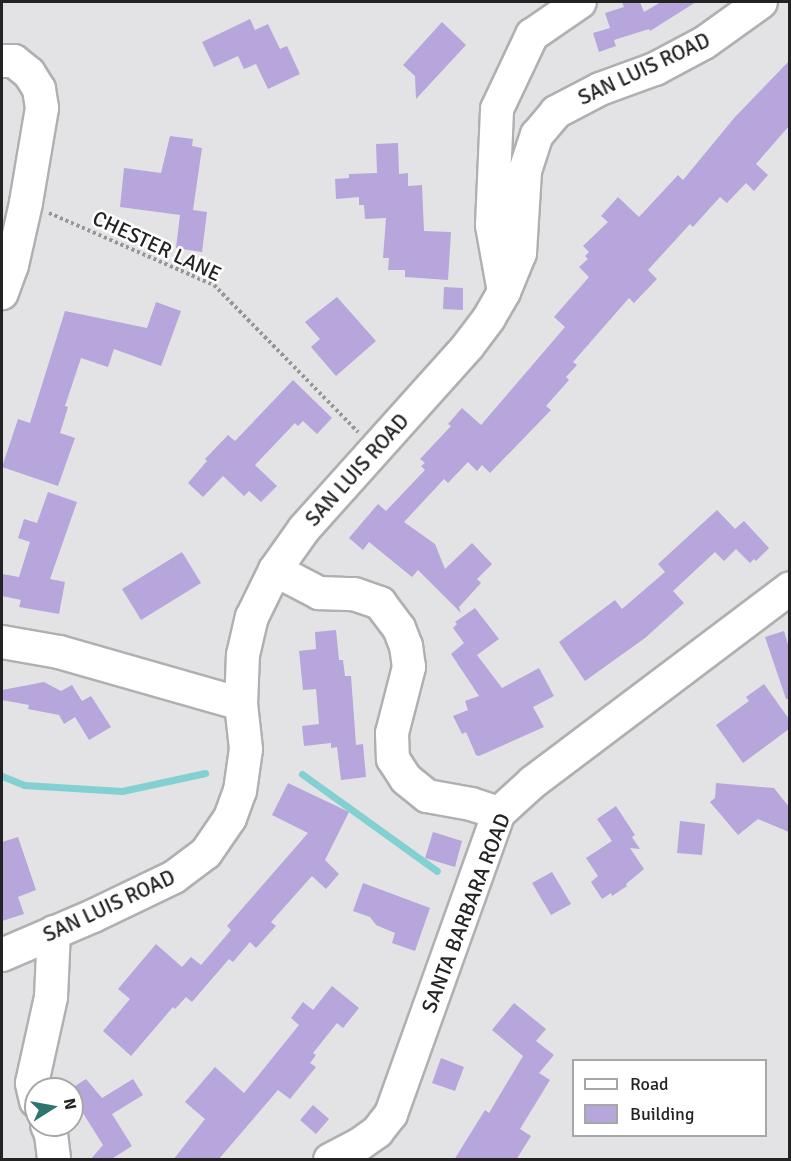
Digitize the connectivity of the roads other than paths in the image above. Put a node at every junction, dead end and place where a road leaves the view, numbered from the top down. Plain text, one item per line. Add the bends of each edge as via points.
1 (580, 2) edge
2 (761, 2) edge
3 (2, 61) edge
4 (504, 292) junction
5 (2, 293) edge
6 (275, 570) junction
7 (789, 588) edge
8 (2, 642) edge
9 (242, 704) junction
10 (500, 813) junction
11 (54, 932) junction
12 (2, 955) edge
13 (33, 1077) edge
14 (51, 1137) edge
15 (54, 1160) edge
16 (330, 1160) edge

1 - 4 street via 532,35 497,109 492,225
2 - 4 street, SAN LUIS ROAD via 704,43 556,112 537,135 525,171 520,253
3 - 5 street via 14,62 29,74 39,89 42,108 26,203
4 - 6 street, SAN LUIS ROAD via 468,346 304,529
6 - 9 street, SAN LUIS ROAD via 252,617 243,655
6 - 10 street via 319,593 354,594 380,603 399,628 409,667 392,733 393,759 406,779 427,796
7 - 10 street, SANTA BARBARA ROAD via 532,782
8 - 9 street via 59,652
9 - 11 street, SAN LUIS ROAD via 246,749 240,791 230,818 206,853 174,877
10 - 16 street, SANTA BARBARA ROAD via 391,1114 377,1132
11 - 12 street, SAN LUIS ROAD
11 - 13 street via 51,996
14 - 15 street

